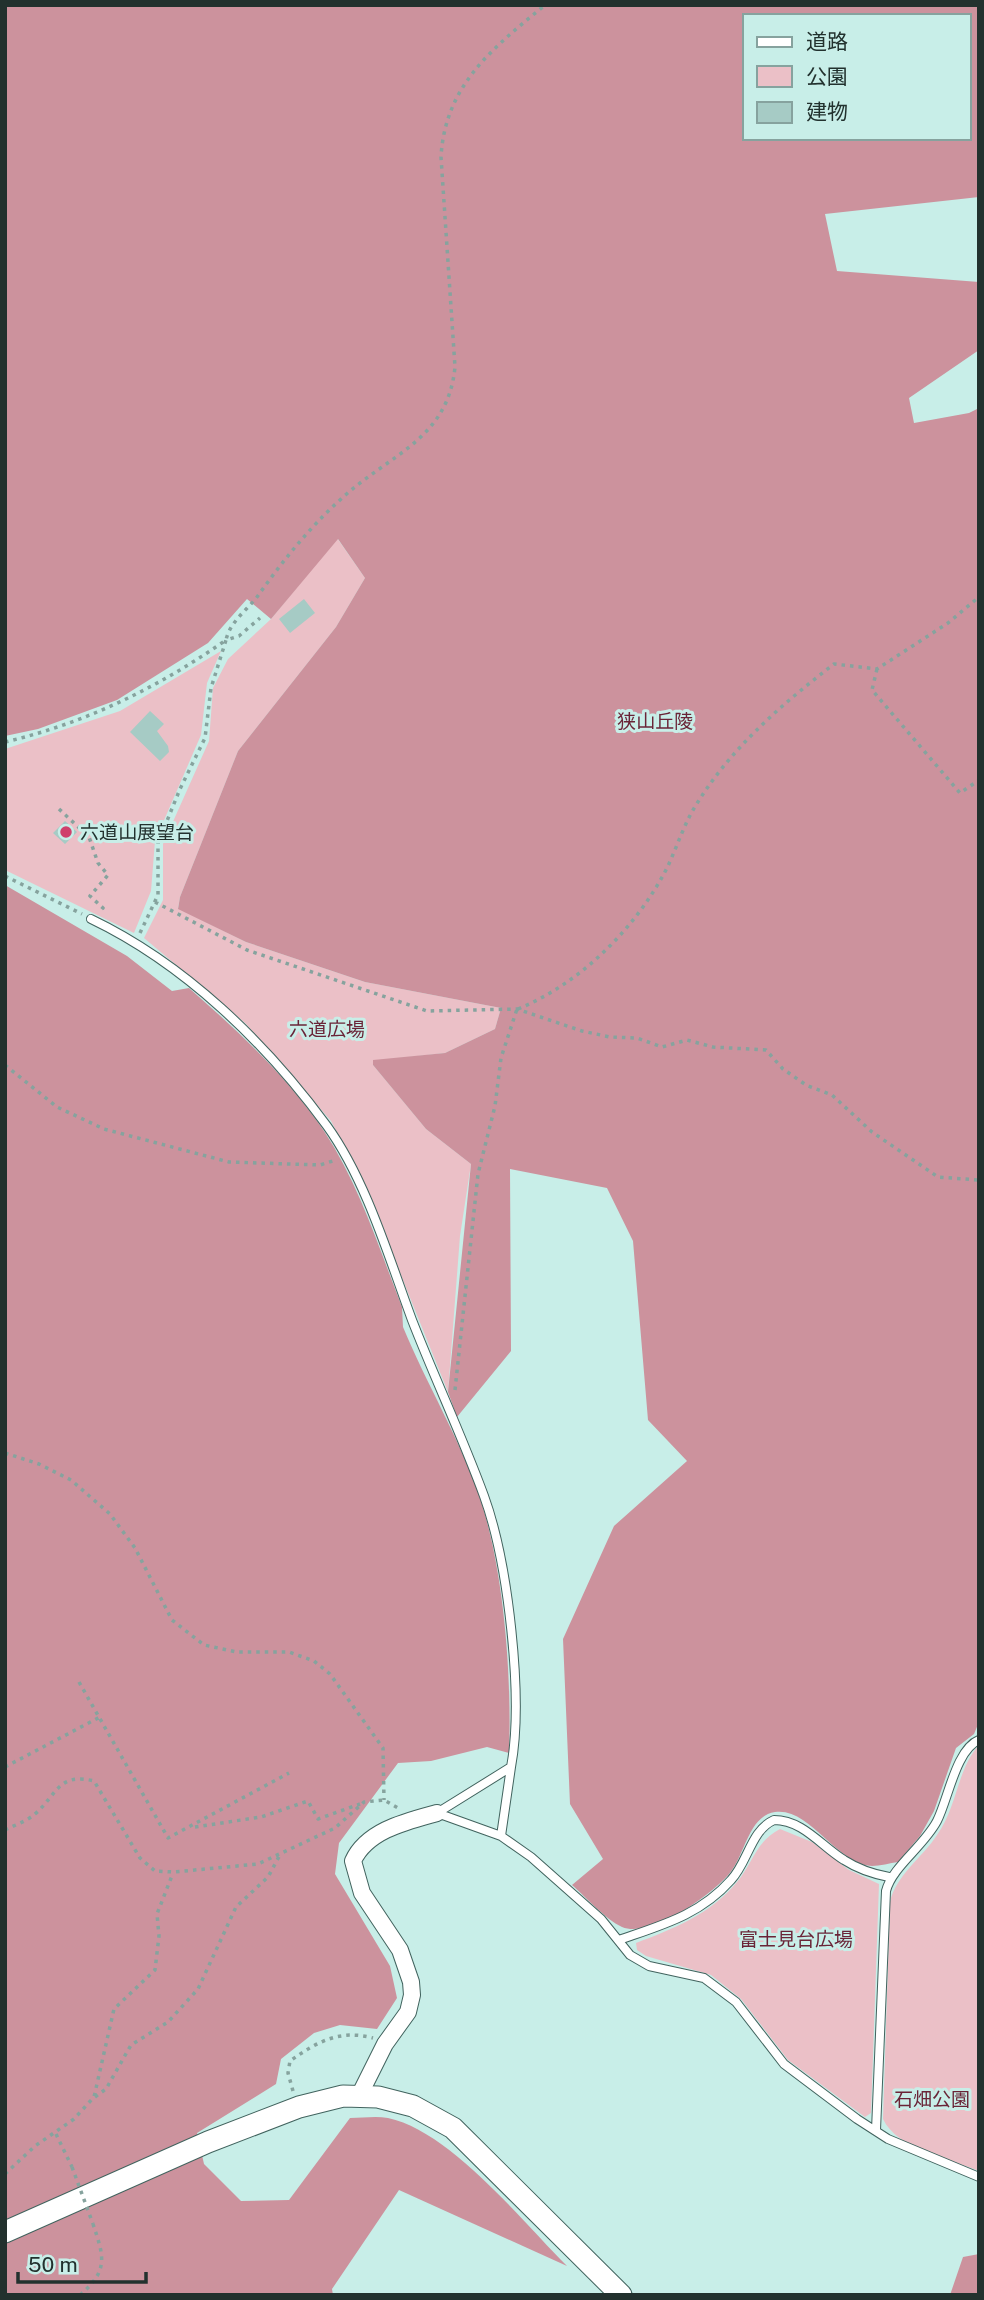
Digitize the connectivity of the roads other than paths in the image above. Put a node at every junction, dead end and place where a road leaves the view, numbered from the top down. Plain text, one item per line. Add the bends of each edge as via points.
1 (91, 919) road end
2 (979, 1740) edge
3 (511, 1767) junction
4 (438, 1813) junction
5 (502, 1836) junction
6 (889, 1877) junction
7 (619, 1940) junction
8 (359, 2096) junction
9 (876, 2130) junction
10 (979, 2177) edge
11 (5, 2232) edge
12 (621, 2295) edge

1 - 3 lane via 136,942 255,1039 328,1128 344,1157 375,1222 485,1498 501,1565 518,1707
2 - 6 lane via 967,1748 938,1820 925,1840
3 - 4 lane
3 - 5 lane
4 - 5 lane
4 - 8 street via 375,1837 353,1861 362,1893 400,1950 411,1982 408,2012 385,2044
5 - 7 lane via 601,1919
6 - 7 lane via 842,1859 797,1824 774,1819 757,1834 733,1879 719,1892 663,1928
6 - 9 lane
7 - 9 lane via 630,1955 649,1966 704,1978 736,2002 784,2064
8 - 11 street via 330,2098 247,2127
8 - 12 street via 406,2104 453,2128
9 - 10 lane

